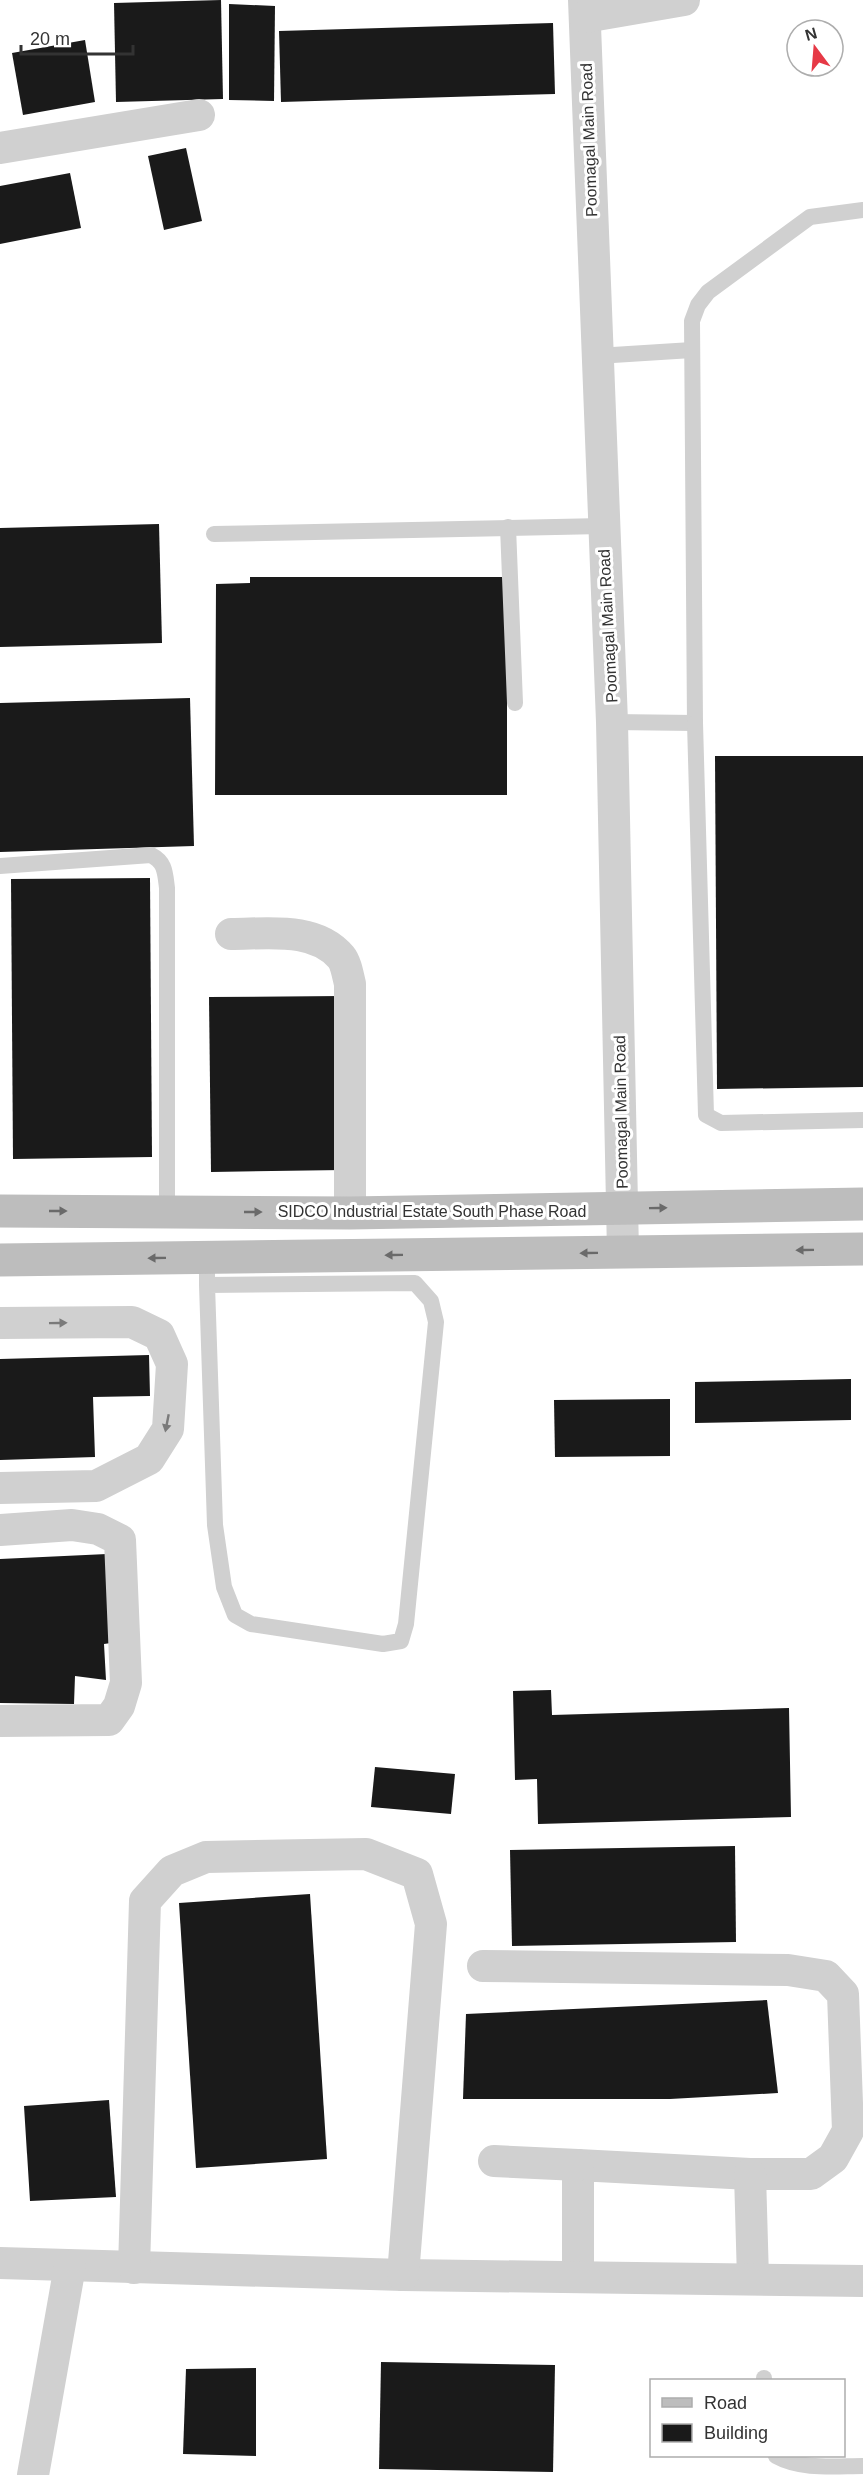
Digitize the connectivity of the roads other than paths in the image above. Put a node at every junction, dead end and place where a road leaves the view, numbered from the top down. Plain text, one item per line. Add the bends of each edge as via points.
1 (684, 0) edge
2 (585, 8) edge
3 (199, 115) dead end
4 (0, 148) edge
5 (863, 210) edge
6 (692, 350) junction
7 (597, 356) junction
8 (603, 526) junction
9 (508, 527) junction
10 (214, 534) dead end
11 (515, 703) dead end
12 (612, 722) junction
13 (695, 723) junction
14 (0, 866) edge
15 (231, 934) dead end
16 (863, 1120) edge
17 (863, 1204) edge
18 (623, 1209) junction
19 (0, 1211) edge
20 (167, 1211) junction
21 (350, 1213) junction
22 (863, 1249) edge
23 (622, 1252) junction
24 (0, 1260) edge
25 (207, 1271) junction
26 (0, 1323) edge
27 (0, 1488) edge
28 (0, 1530) edge
29 (0, 1721) edge
30 (483, 1966) dead end
31 (494, 2161) dead end
32 (578, 2165) junction
33 (750, 2175) junction
34 (0, 2263) edge
35 (70, 2266) junction
36 (134, 2268) junction
37 (404, 2275) junction
38 (578, 2276) junction
39 (753, 2279) junction
40 (863, 2281) edge
41 (778, 2457) edge
42 (863, 2466) edge
43 (20, 2475) edge
44 (34, 2475) edge

1 - 2 street
2 - 7 street, Poomagal Main Road
3 - 4 street
5 - 6 lane via 810,217 708,292 692,321
6 - 7 lane
6 - 13 lane
7 - 8 street, Poomagal Main Road
8 - 9 lane
8 - 12 street, Poomagal Main Road
9 - 10 lane
9 - 11 lane
12 - 13 lane
12 - 18 street, Poomagal Main Road
13 - 16 lane via 706,1115 721,1123
14 - 20 lane via 151,855 160,860 167,888
15 - 21 street via 303,934 342,958 350,984
18 -> 17 main road, SIDCO Industrial Estate South Phase Road
18 - 21 main road, SIDCO Industrial Estate South Phase Road
18 - 23 street, Poomagal Main Road
19 -> 20 main road, SIDCO Industrial Estate South Phase Road
20 -> 21 main road, SIDCO Industrial Estate South Phase Road
22 -> 23 main road
23 -> 25 main road
25 -> 24 main road
25 - 25 lane via 215,1525 224,1587 235,1616 251,1624 383,1644 401,1641 406,1624 436,1322 431,1301 416,1283
26 -> 27 street via 132,1322 159,1335 172,1364 168,1429 149,1459 96,1486
28 - 29 street via 72,1525 98,1529 120,1540 126,1683 119,1706 109,1720
30 - 33 street via 788,1970 826,1976 843,1994 848,2131 833,2158 811,2174
31 - 32 street
32 - 33 street
32 - 38 street
33 - 39 street
34 - 35 street
35 - 36 street
35 - 44 street
36 - 37 street
36 - 37 street via 145,1901 172,1871 206,1857 366,1854 417,1874 431,1924
37 - 38 street
38 - 39 street
39 - 40 street
41 - 42 lane via 811,2465
43 - 44 street

